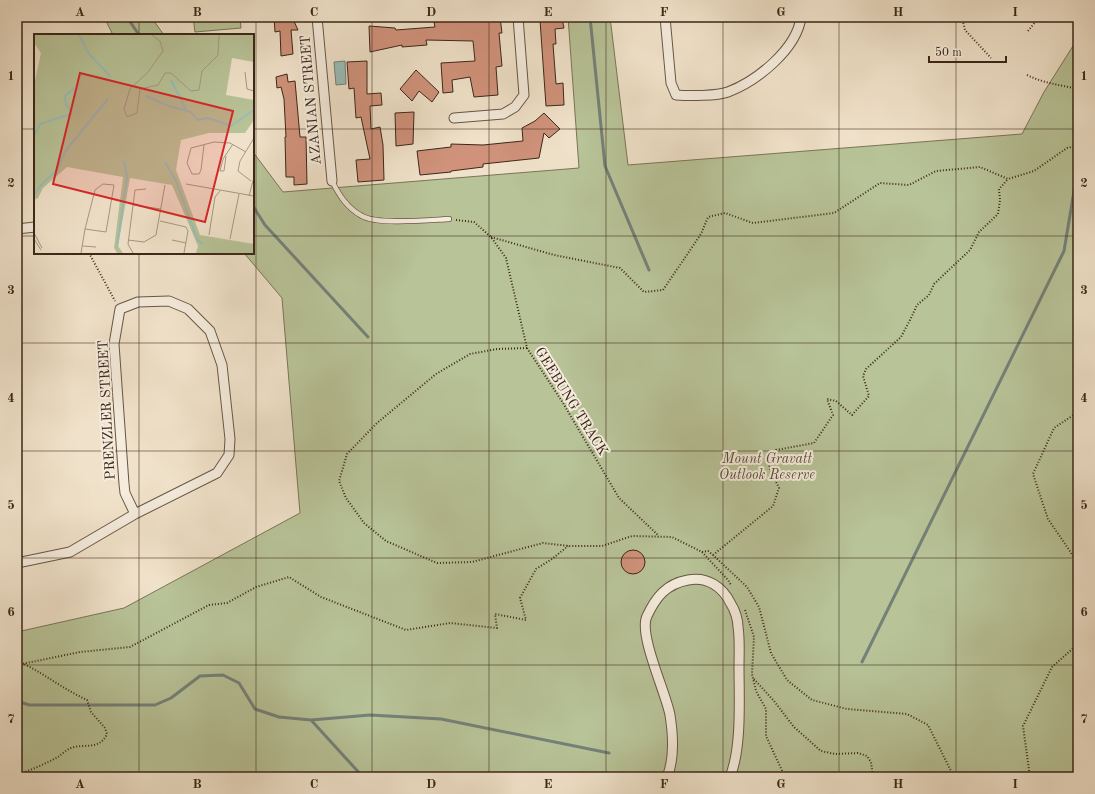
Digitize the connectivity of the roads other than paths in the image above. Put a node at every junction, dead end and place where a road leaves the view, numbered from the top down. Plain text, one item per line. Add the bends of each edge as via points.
1 (317, 17) edge
2 (518, 17) edge
3 (666, 17) edge
4 (800, 17) edge
5 (454, 118) dead end
6 (332, 181) joint
7 (449, 219) road end
8 (34, 227) edge
9 (17, 229) edge
10 (135, 514) junction
11 (17, 563) edge
12 (667, 777) edge
13 (730, 777) edge

1 - 6 street, AZANIAN STREET
2 - 5 street via 524,95 515,107 503,114
3 - 4 street via 671,83 676,95 691,96 727,92 751,81 774,63 791,43 800,24
6 - 7 lane via 346,205 362,217 379,221
8 - 9 street
10 - 10 street, PRENZLER STREET via 217,473 229,455 230,439 222,365 210,332 188,309 168,301 138,302 120,309 114,344 125,493
10 - 11 street via 70,552
12 - 13 street via 672,767 670,714 652,662 646,633 646,618 655,600 666,587 702,578 719,587 731,604 738,626 740,707 736,754

